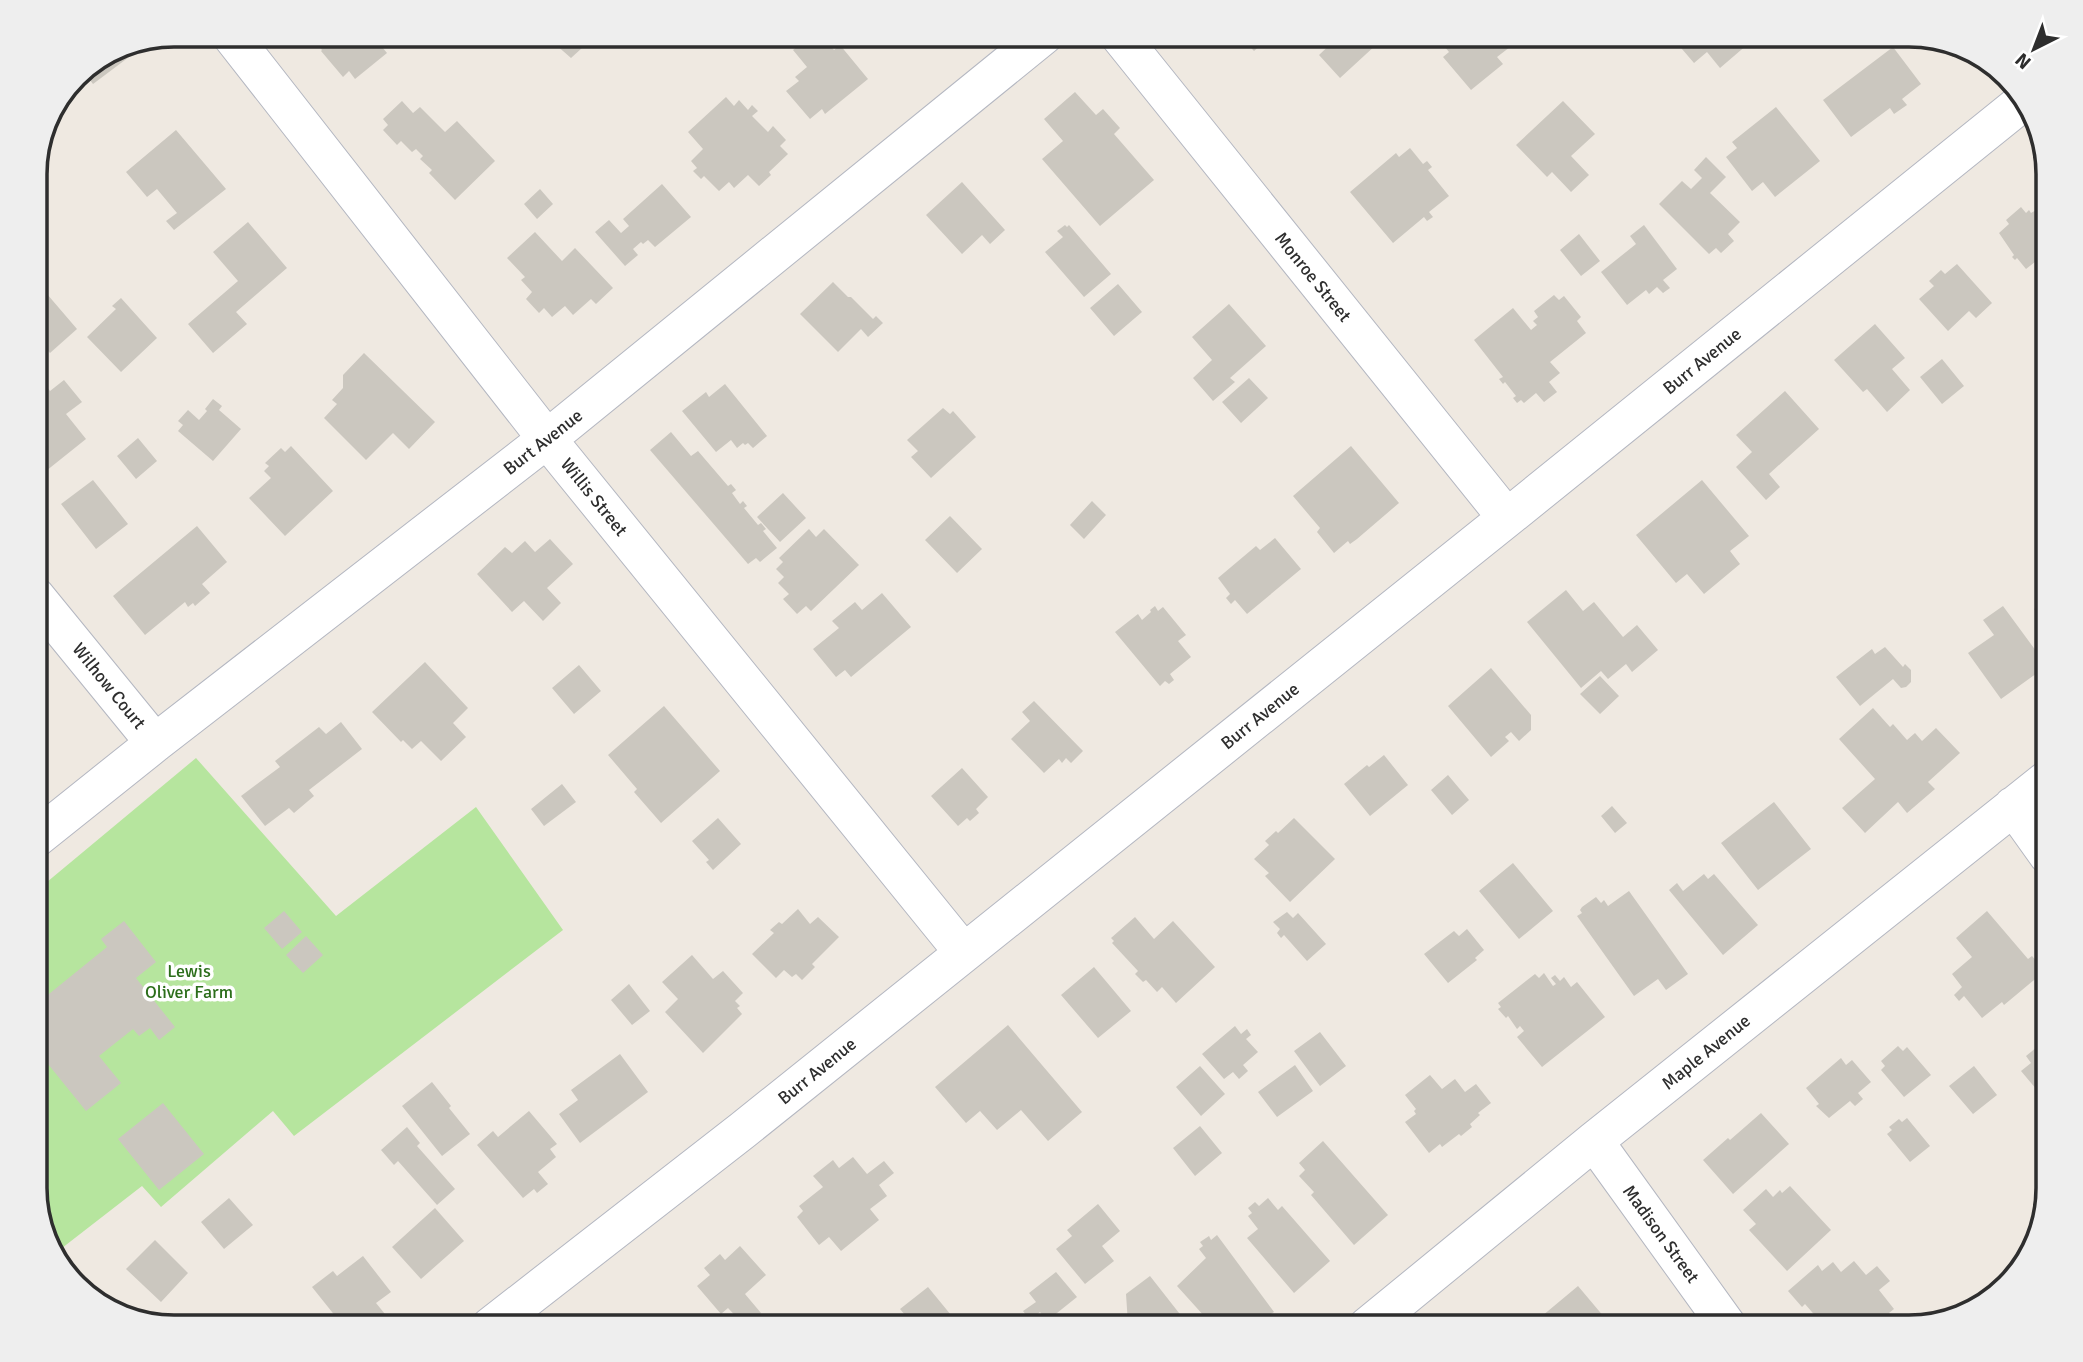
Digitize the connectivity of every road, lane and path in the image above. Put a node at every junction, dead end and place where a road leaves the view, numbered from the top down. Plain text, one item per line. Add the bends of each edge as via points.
1 (240, 47) edge
2 (1029, 47) edge
3 (1129, 47) edge
4 (2016, 107) edge
5 (547, 439) junction
6 (1507, 519) junction
7 (48, 612) edge
8 (155, 743) junction
9 (2036, 788) edge
10 (2013, 806) junction
11 (48, 829) edge
12 (2036, 838) edge
13 (964, 953) junction
14 (1594, 1141) junction
15 (505, 1315) edge
16 (1382, 1315) edge
17 (1719, 1315) edge

1 - 5 street, Willis Street
2 - 5 street, Burt Avenue
3 - 6 street, Monroe Street
4 - 6 street, Burr Avenue
5 - 8 street, Burt Avenue
5 - 13 street, Willis Street
6 - 13 street, Burr Avenue
7 - 8 street, Wilhow Court
8 - 11 street, Burt Avenue
9 - 10 street, Maple Avenue
10 - 12 street
10 - 14 street, Maple Avenue
13 - 15 street, Burr Avenue
14 - 16 street, Maple Avenue
14 - 17 street, Madison Street

